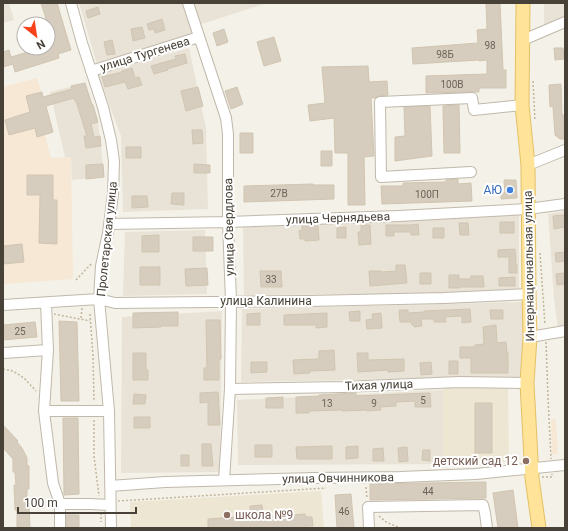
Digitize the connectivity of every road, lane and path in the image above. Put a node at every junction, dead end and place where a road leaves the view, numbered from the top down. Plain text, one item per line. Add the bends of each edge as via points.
1 (71, 3) edge
2 (188, 3) edge
3 (523, 3) edge
4 (565, 22) edge
5 (199, 38) junction
6 (522, 40) junction
7 (91, 71) junction
8 (533, 80) dead end
9 (522, 105) junction
10 (535, 124) dead end
11 (565, 150) edge
12 (528, 165) junction
13 (471, 172) dead end
14 (565, 204) edge
15 (528, 209) junction
16 (228, 222) junction
17 (110, 224) junction
18 (105, 248) junction
19 (540, 251) dead end
20 (76, 280) dead end
21 (529, 294) junction
22 (99, 299) junction
23 (231, 301) junction
24 (3, 305) edge
25 (46, 307) junction
26 (90, 314) dead end
27 (90, 321) junction
28 (565, 332) edge
29 (546, 334) junction
30 (530, 337) junction
31 (48, 350) junction
32 (3, 353) edge
33 (3, 369) edge
34 (527, 383) junction
35 (230, 389) junction
36 (45, 400) junction
37 (94, 410) junction
38 (44, 411) junction
39 (109, 411) junction
40 (565, 464) edge
41 (552, 466) junction
42 (532, 473) junction
43 (224, 480) junction
44 (110, 486) junction
45 (329, 487) dead end
46 (60, 504) junction
47 (109, 504) junction
48 (101, 522) dead end
49 (60, 528) edge
50 (111, 528) edge
51 (369, 528) edge
52 (487, 528) edge
53 (539, 528) edge

1 - 7 street, Пролетарская улица
2 - 5 street, улица Свердлова
3 - 6 main road, Интернациональная улица
4 - 6 street
5 - 7 street, улица Тургенева
5 - 16 street, улица Свердлова via 228,126
6 - 9 main road, Интернациональная улица
7 - 17 street, Пролетарская улица via 110,133 114,161
8 - 10 path
9 - 12 main road, Интернациональная улица
9 - 13 street via 474,110 472,98 380,102 381,177
11 - 12 street
12 - 15 main road, Интернациональная улица
14 - 15 street, улица Чернядьева
15 - 16 street, улица Чернядьева
15 - 21 main road, Интернациональная улица
16 - 17 street, улица Чернядьева
16 - 23 street, улица Свердлова
17 - 18 street, Пролетарская улица
18 - 20 path
18 - 22 street, Пролетарская улица
19 - 29 path
21 - 23 street, улица Калинина via 444,298
21 - 30 main road, Интернациональная улица
22 - 23 street, улица Калинина via 115,303
22 - 25 street, улица Калинина
22 - 39 street, Пролетарская улица
23 - 35 street, улица Свердлова
24 - 25 street, улица Калинина
25 - 27 path
25 - 31 street
26 - 27 path
27 - 37 path
28 - 29 street
29 - 30 street
29 - 41 path
30 - 34 main road, Интернациональная улица
31 - 32 street
31 - 36 street
33 - 36 path via 13,371 24,378
34 - 35 street, Тихая улица via 458,382
34 - 42 main road, Интернациональная улица
35 - 43 street, улица Свердлова
36 - 38 street
37 - 38 street
37 - 39 street
37 - 47 path via 94,456
38 - 46 street via 52,483
39 - 44 street, Пролетарская улица
40 - 41 street, улица Овчинникова
41 - 42 street, улица Овчинникова
41 - 42 path via 552,477
42 - 43 street, улица Овчинникова
42 - 53 main road, Интернациональная улица
43 - 44 street, улица Овчинникова
44 - 47 street, Пролетарская улица
45 - 47 path
46 - 47 street
46 - 49 street
47 - 48 path
47 - 50 street, Пролетарская улица
51 - 52 street via 368,507 482,505

